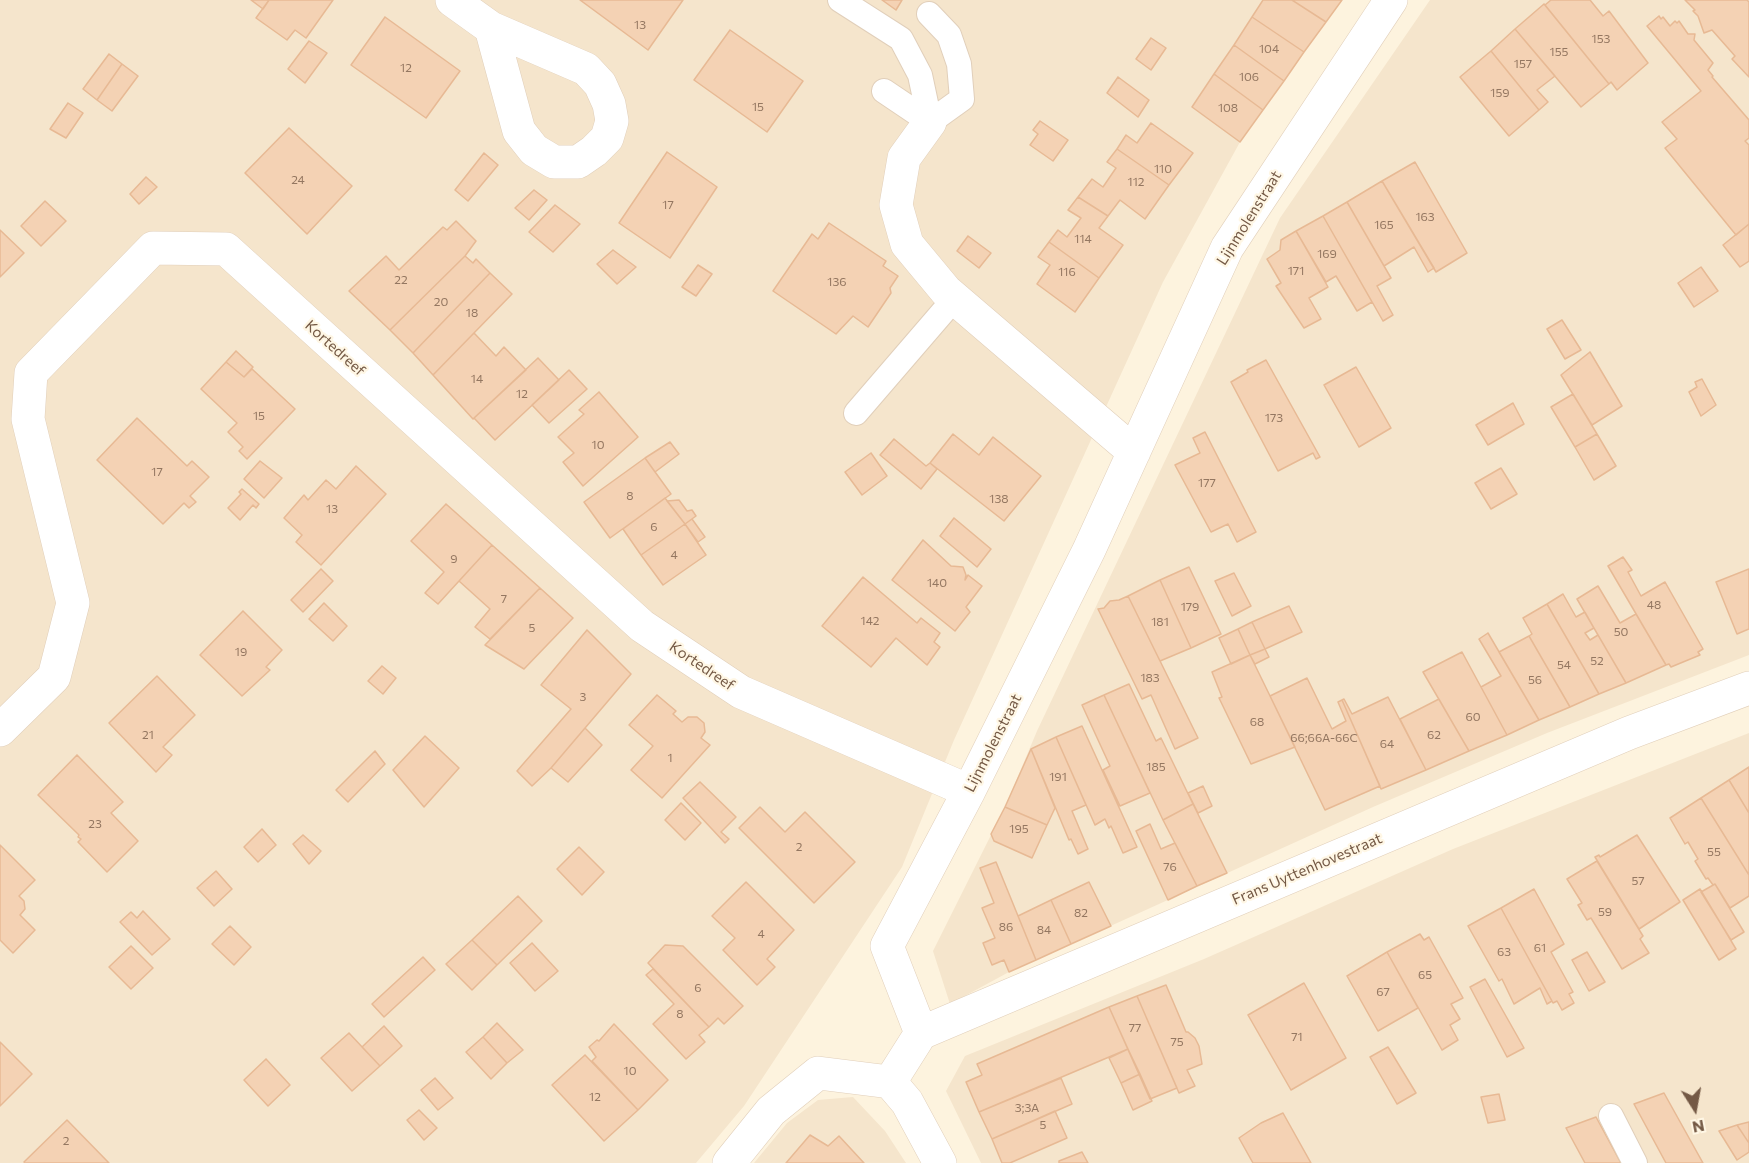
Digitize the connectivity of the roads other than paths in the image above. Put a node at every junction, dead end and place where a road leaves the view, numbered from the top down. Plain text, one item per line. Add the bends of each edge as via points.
1 (452, 0) edge
2 (840, 0) edge
3 (1391, 0) edge
4 (929, 14) dead end
5 (491, 28) dead end
6 (884, 91) dead end
7 (930, 122) junction
8 (956, 298) junction
9 (856, 412) dead end
10 (1134, 452) junction
11 (1749, 688) edge
12 (0, 730) edge
13 (969, 791) junction
14 (921, 1033) junction
15 (890, 1082) junction
16 (1611, 1116) dead end
17 (729, 1163) edge
18 (940, 1163) edge
19 (1635, 1163) edge

1 - 5 street
2 - 7 lane via 900,39 920,75
3 - 10 street, Lijnmolenstraat via 1227,248
4 - 7 lane via 949,35 959,64 962,99
6 - 7 lane
7 - 8 street via 904,158 896,206 907,244
8 - 9 lane
8 - 10 street
10 - 13 street, Lijnmolenstraat
11 - 14 street, Frans Uyttenhovestraat via 1618,738
12 - 13 street, Kortedreef via 54,677 73,603 28,419 32,373 153,248 226,249 642,626 741,692
13 - 14 street, Lijnmolenstraat via 887,945
14 - 15 street
15 - 17 street via 818,1073 771,1111
15 - 18 street via 907,1102
16 - 19 lane

